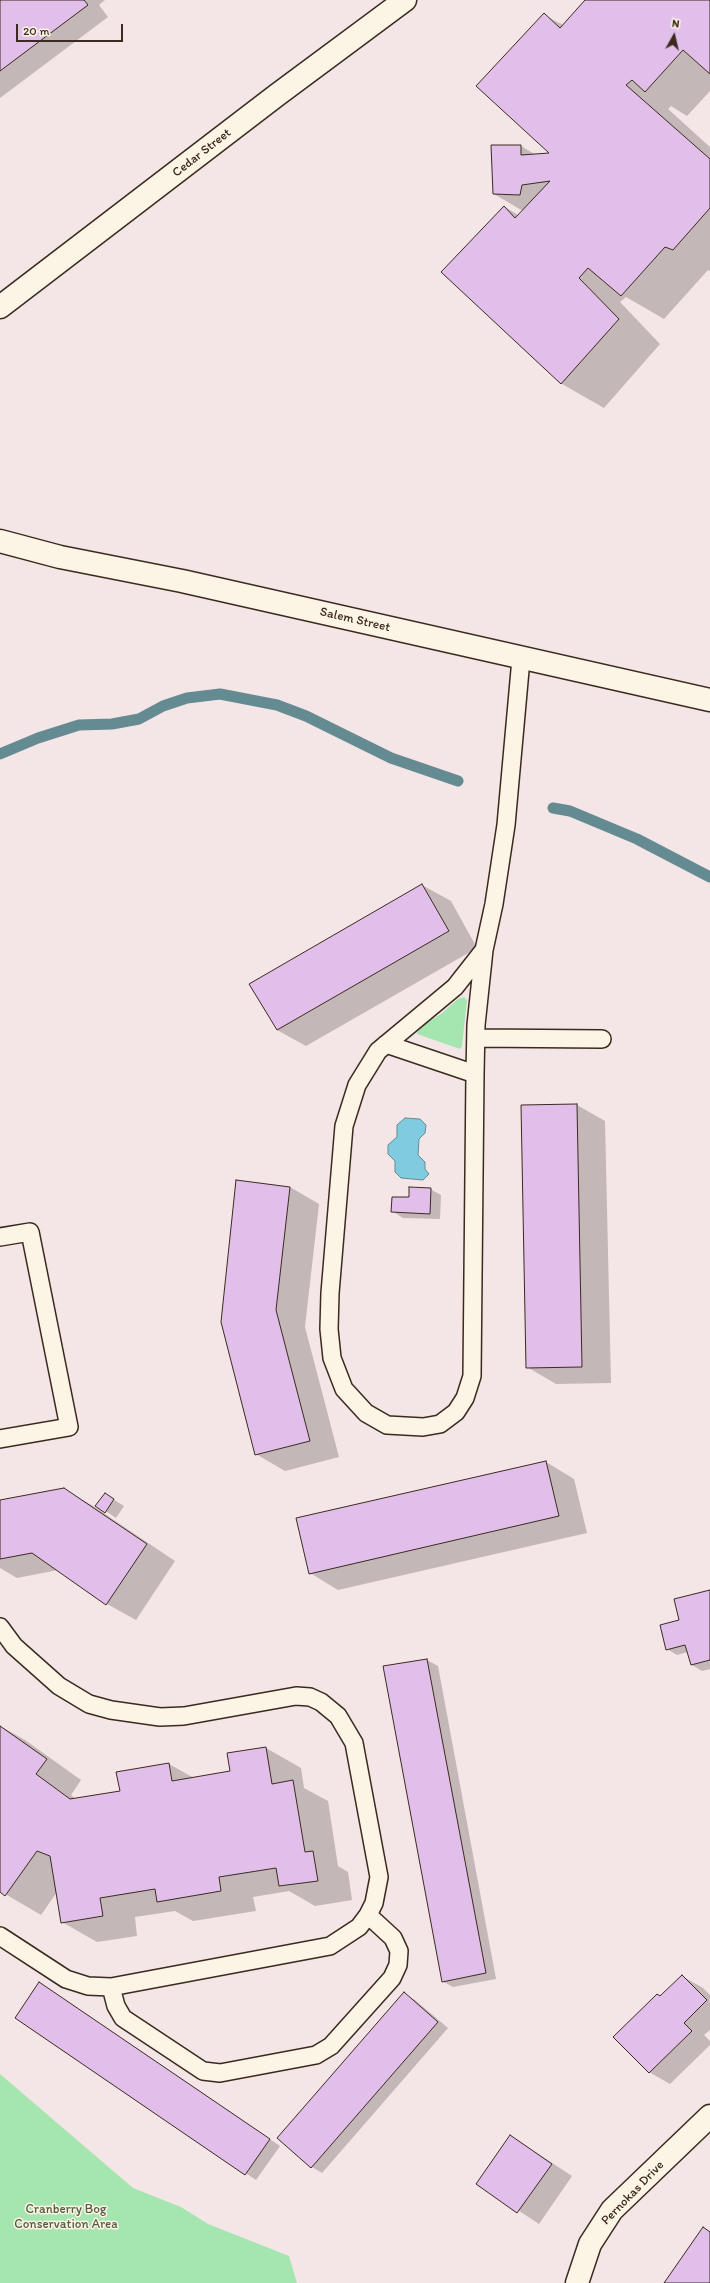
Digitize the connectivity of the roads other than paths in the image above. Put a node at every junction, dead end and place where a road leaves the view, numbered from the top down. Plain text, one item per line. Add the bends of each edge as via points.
1 (405, 0) edge
2 (0, 307) edge
3 (0, 541) edge
4 (521, 658) junction
5 (710, 700) edge
6 (484, 950) junction
7 (476, 1038) junction
8 (602, 1038) dead end
9 (386, 1044) junction
10 (475, 1074) junction
11 (0, 1237) edge
12 (0, 1439) edge
13 (0, 1627) edge
14 (368, 1915) junction
15 (0, 1936) edge
16 (111, 1987) junction
17 (710, 2116) edge
18 (577, 2283) edge

1 - 2 street, Cedar Street
3 - 4 street, Salem Street via 60,557 182,581
4 - 5 street, Salem Street
4 - 6 lane via 506,825 497,889
6 - 7 lane
6 - 9 lane via 455,987
7 - 8 lane
7 - 10 lane
9 - 10 lane
9 - 10 lane via 378,1051 357,1085 348,1106 344,1126 329,1329 332,1358 344,1389 366,1413 387,1425 423,1427 440,1424 456,1412 465,1398 472,1376
11 - 12 lane via 30,1232 69,1427
13 - 14 lane via 14,1646 59,1686 89,1704 110,1710 160,1717 184,1716 304,1696 331,1709 346,1727 354,1743 378,1863 378,1890
14 - 16 lane via 359,1927 330,1946
14 - 16 lane via 393,1938 399,1951 398,1965 392,1978 331,2046 316,2055 220,2073 203,2071 123,2018 116,2006
15 - 16 lane via 66,1979 88,1986
17 - 18 street, Pernokas Drive via 612,2210 590,2244

